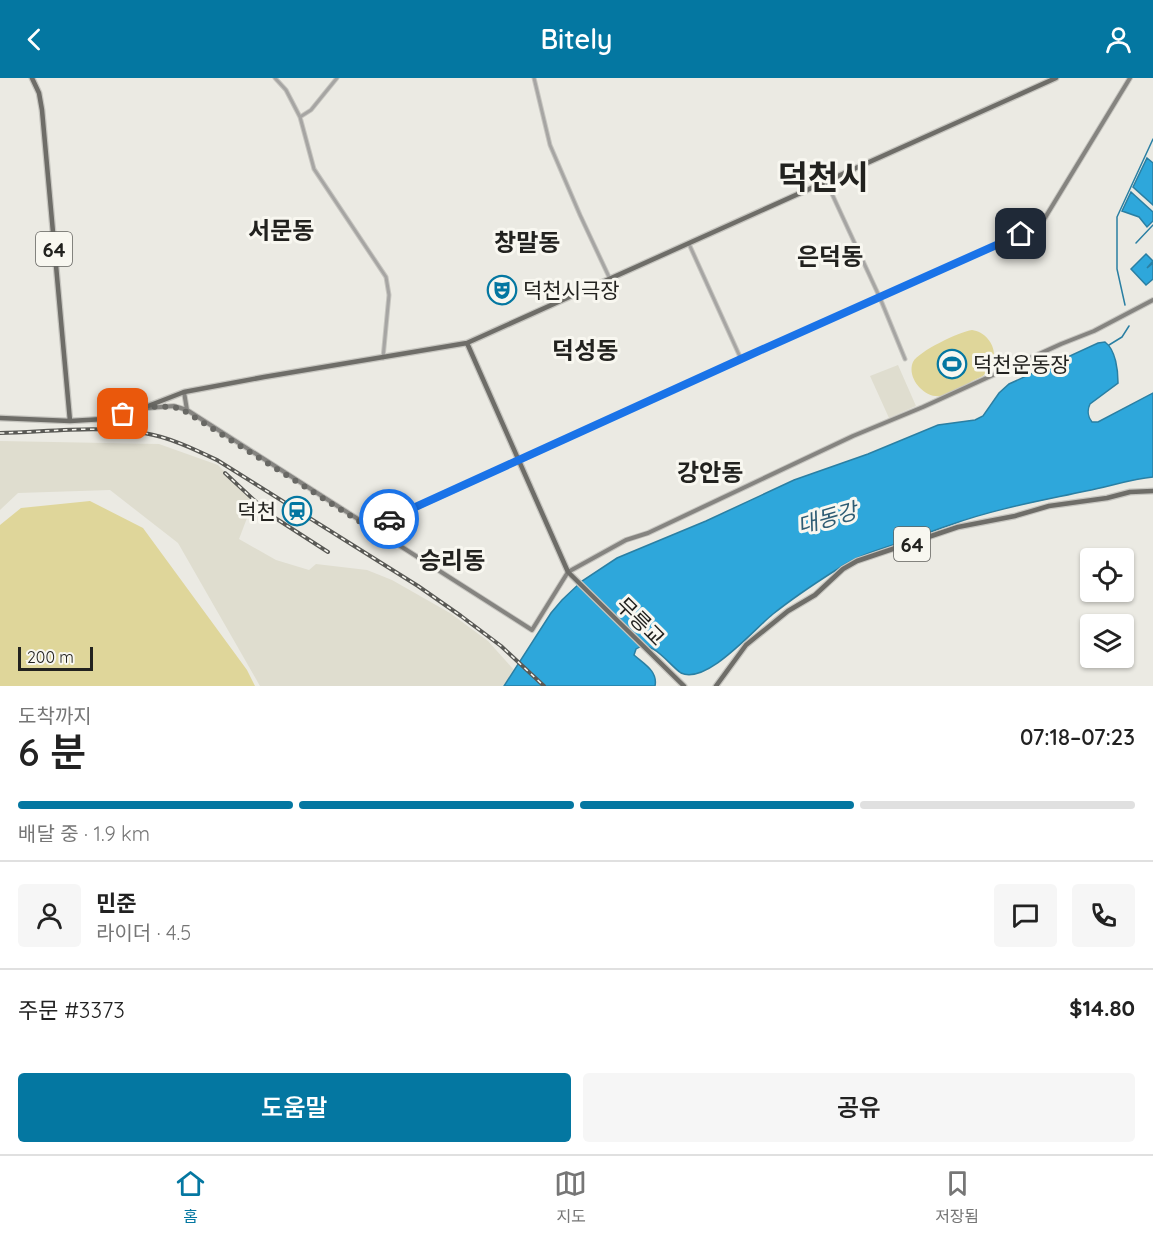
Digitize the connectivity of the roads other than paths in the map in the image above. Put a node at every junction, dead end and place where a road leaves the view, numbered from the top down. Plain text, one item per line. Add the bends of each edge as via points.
1 (32, 78) edge
2 (275, 78) edge
3 (337, 78) edge
4 (534, 78) edge
5 (1056, 78) edge
6 (1130, 78) edge
7 (300, 117) junction
8 (826, 182) junction
9 (689, 244) junction
10 (610, 279) junction
11 (880, 298) junction
12 (1153, 300) edge
13 (467, 343) junction
14 (383, 358) junction
15 (741, 359) junction
16 (905, 359) dead end
17 (184, 392) junction
18 (143, 408) junction
19 (187, 410) junction
20 (0, 418) edge
21 (70, 421) junction
22 (519, 460) junction
23 (1153, 491) edge
24 (370, 528) junction
25 (568, 572) junction
26 (684, 686) edge
27 (716, 686) edge

1 - 21 main road, 64 via 42,110
2 - 7 street
3 - 7 street via 311,110
4 - 10 street via 550,145
5 - 8 main road
6 - 11 main road via 1040,226
7 - 14 street via 314,170 386,277 389,295
8 - 9 main road
8 - 11 street
9 - 10 main road
9 - 15 street
10 - 13 main road
11 - 15 main road
11 - 16 street
12 - 25 main road via 1095,331 626,540
13 - 14 main road
13 - 22 main road
14 - 17 main road
15 - 22 main road
17 - 18 main road
17 - 19 main road
18 - 19 main road via 174,406
18 - 21 main road via 104,419
19 - 24 main road
20 - 21 main road
22 - 24 main road
22 - 25 main road
23 - 27 main road, 64 via 1048,506 958,527 857,561 746,645
24 - 25 main road via 532,630
25 - 26 main road, 무릉교

